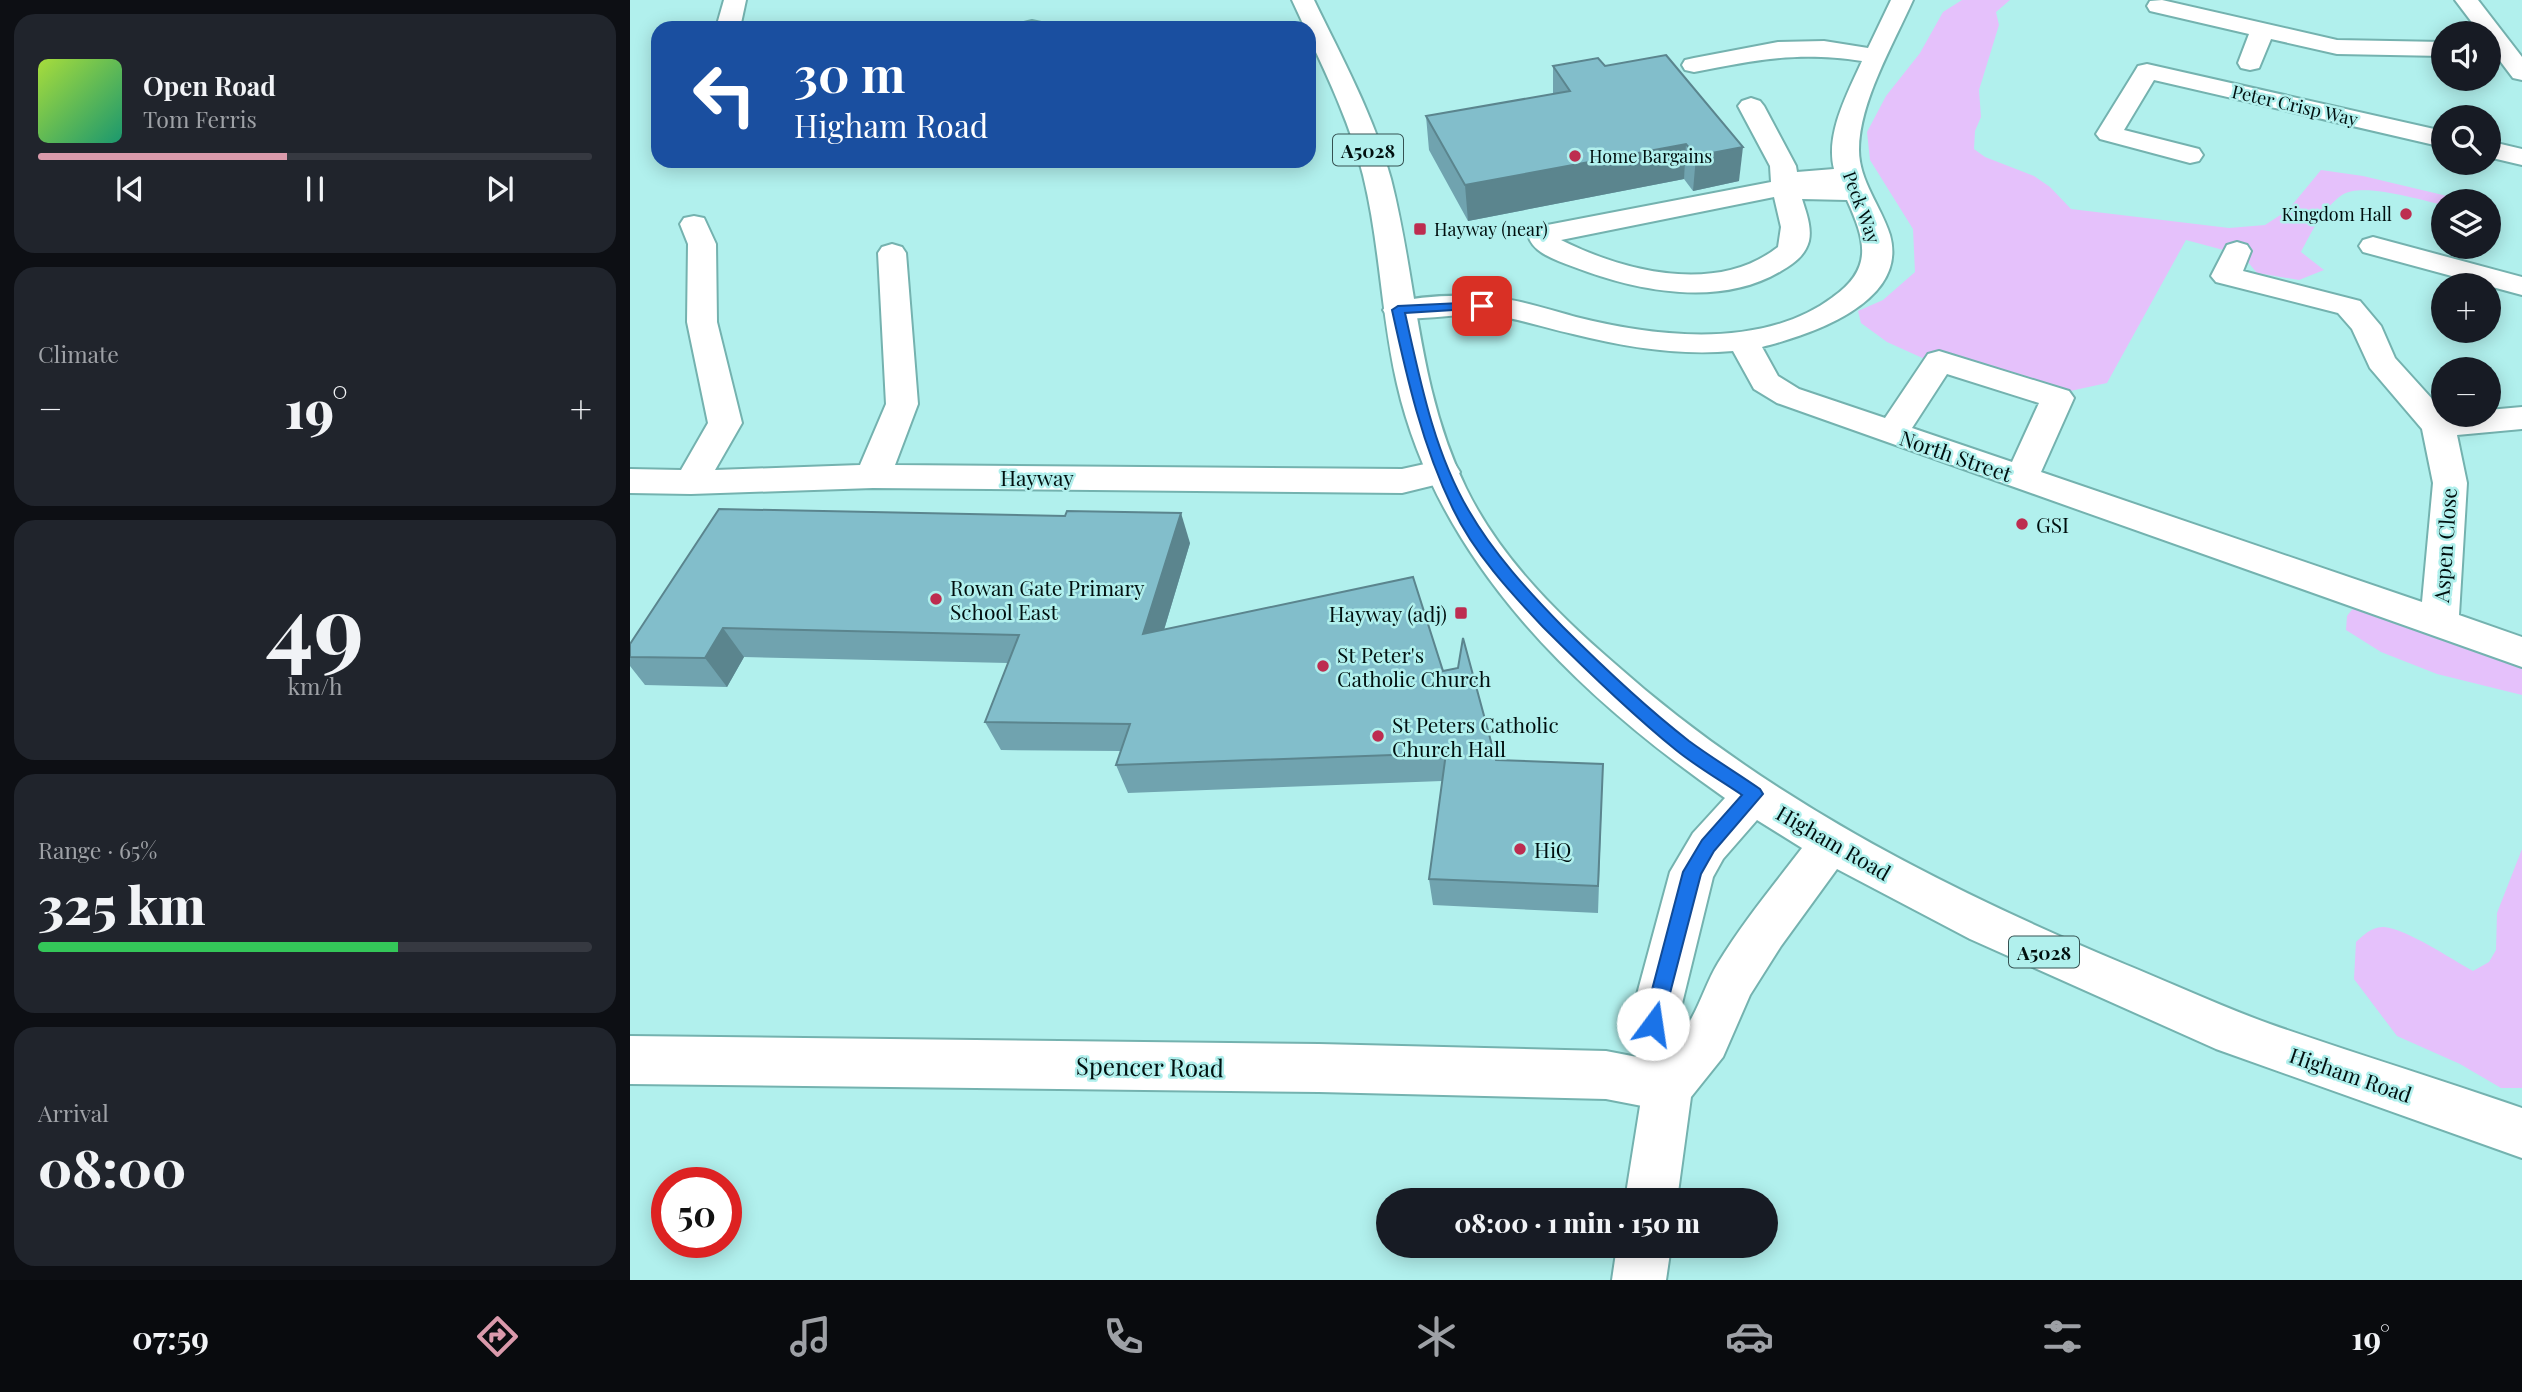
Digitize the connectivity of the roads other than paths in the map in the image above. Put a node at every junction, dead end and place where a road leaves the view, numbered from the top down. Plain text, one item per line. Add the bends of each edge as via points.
1 (734, 0) edge
2 (1303, 0) edge
3 (1902, 0) edge
4 (2466, 0) edge
5 (2158, 6) dead end
6 (730, 21) edge
7 (1313, 21) edge
8 (2479, 21) edge
9 (1316, 28) edge
10 (2262, 30) junction
11 (2431, 49) edge
12 (2501, 54) edge
13 (1877, 56) junction
14 (2250, 63) dead end
15 (1694, 65) dead end
16 (2522, 73) edge
17 (1751, 106) dead end
18 (2431, 136) edge
19 (2501, 152) edge
20 (2190, 155) dead end
21 (2522, 157) edge
22 (1853, 183) junction
23 (1785, 187) junction
24 (694, 224) dead end
25 (2374, 246) dead end
26 (2236, 251) dead end
27 (892, 253) dead end
28 (2522, 286) edge
29 (1398, 310) junction
30 (1744, 342) junction
31 (2431, 418) edge
32 (2522, 418) edge
33 (2501, 420) edge
34 (2438, 427) edge
35 (1892, 432) junction
36 (1443, 472) junction
37 (873, 476) junction
38 (2021, 478) junction
39 (630, 481) edge
40 (691, 482) junction
41 (2438, 624) junction
42 (2522, 652) edge
43 (1754, 794) junction
44 (1831, 844) junction
45 (630, 1060) edge
46 (1668, 1087) junction
47 (2522, 1133) edge
48 (1653, 1188) edge
49 (1642, 1258) edge
50 (1639, 1280) edge

1 - 6 street
2 - 7 street, Higham Road / A5028
3 - 13 street, Peck Way
4 - 8 street
5 - 10 street
9 - 29 street, Higham Road / A5028 via 1375,170 1390,236
10 - 11 street via 2337,47
10 - 14 street
12 - 16 street
13 - 15 street via 1824,48 1778,49
13 - 22 street, Peck Way via 1850,125 1846,162
17 - 23 street via 1783,166
18 - 20 street, Peter Crisp Way via 2147,71 2109,134
19 - 21 street
22 - 23 street via 1812,193
22 - 30 street, Peck Way via 1879,252 1866,283 1838,310 1792,332
23 - 23 street via 1796,232 1791,250 1768,270 1738,282 1699,284 1596,266 1562,253 1544,242 1542,235
24 - 40 street via 702,244 702,322 725,423
25 - 28 street
26 - 31 street via 2226,275 2349,307 2366,326 2381,362
27 - 37 street via 902,404
29 - 30 street via 1497,306 1635,338 1684,345
29 - 36 street, Higham Road / A5028 via 1416,391
30 - 35 street, North Street via 1766,382 1788,396
32 - 33 street
34 - 41 street, Aspen Close via 2450,483
35 - 38 street, North Street
35 - 38 street via 1939,361 2058,398
36 - 37 street, Hayway via 1402,481
36 - 43 street, Higham Road / A5028 via 1487,551 1560,635 1674,739
37 - 40 street, Hayway
38 - 41 street, North Street
39 - 40 street, Hayway
41 - 42 street, North Street
43 - 44 street, Higham Road / A5028
43 - 46 street via 1708,846 1692,872 1682,905 1653,1024
44 - 46 street via 1765,931 1733,981 1706,1041
44 - 47 street, Higham Road / A5028 via 2103,978 2264,1045
45 - 46 street, Spencer Road via 1453,1071 1606,1075
46 - 48 street
49 - 50 street

